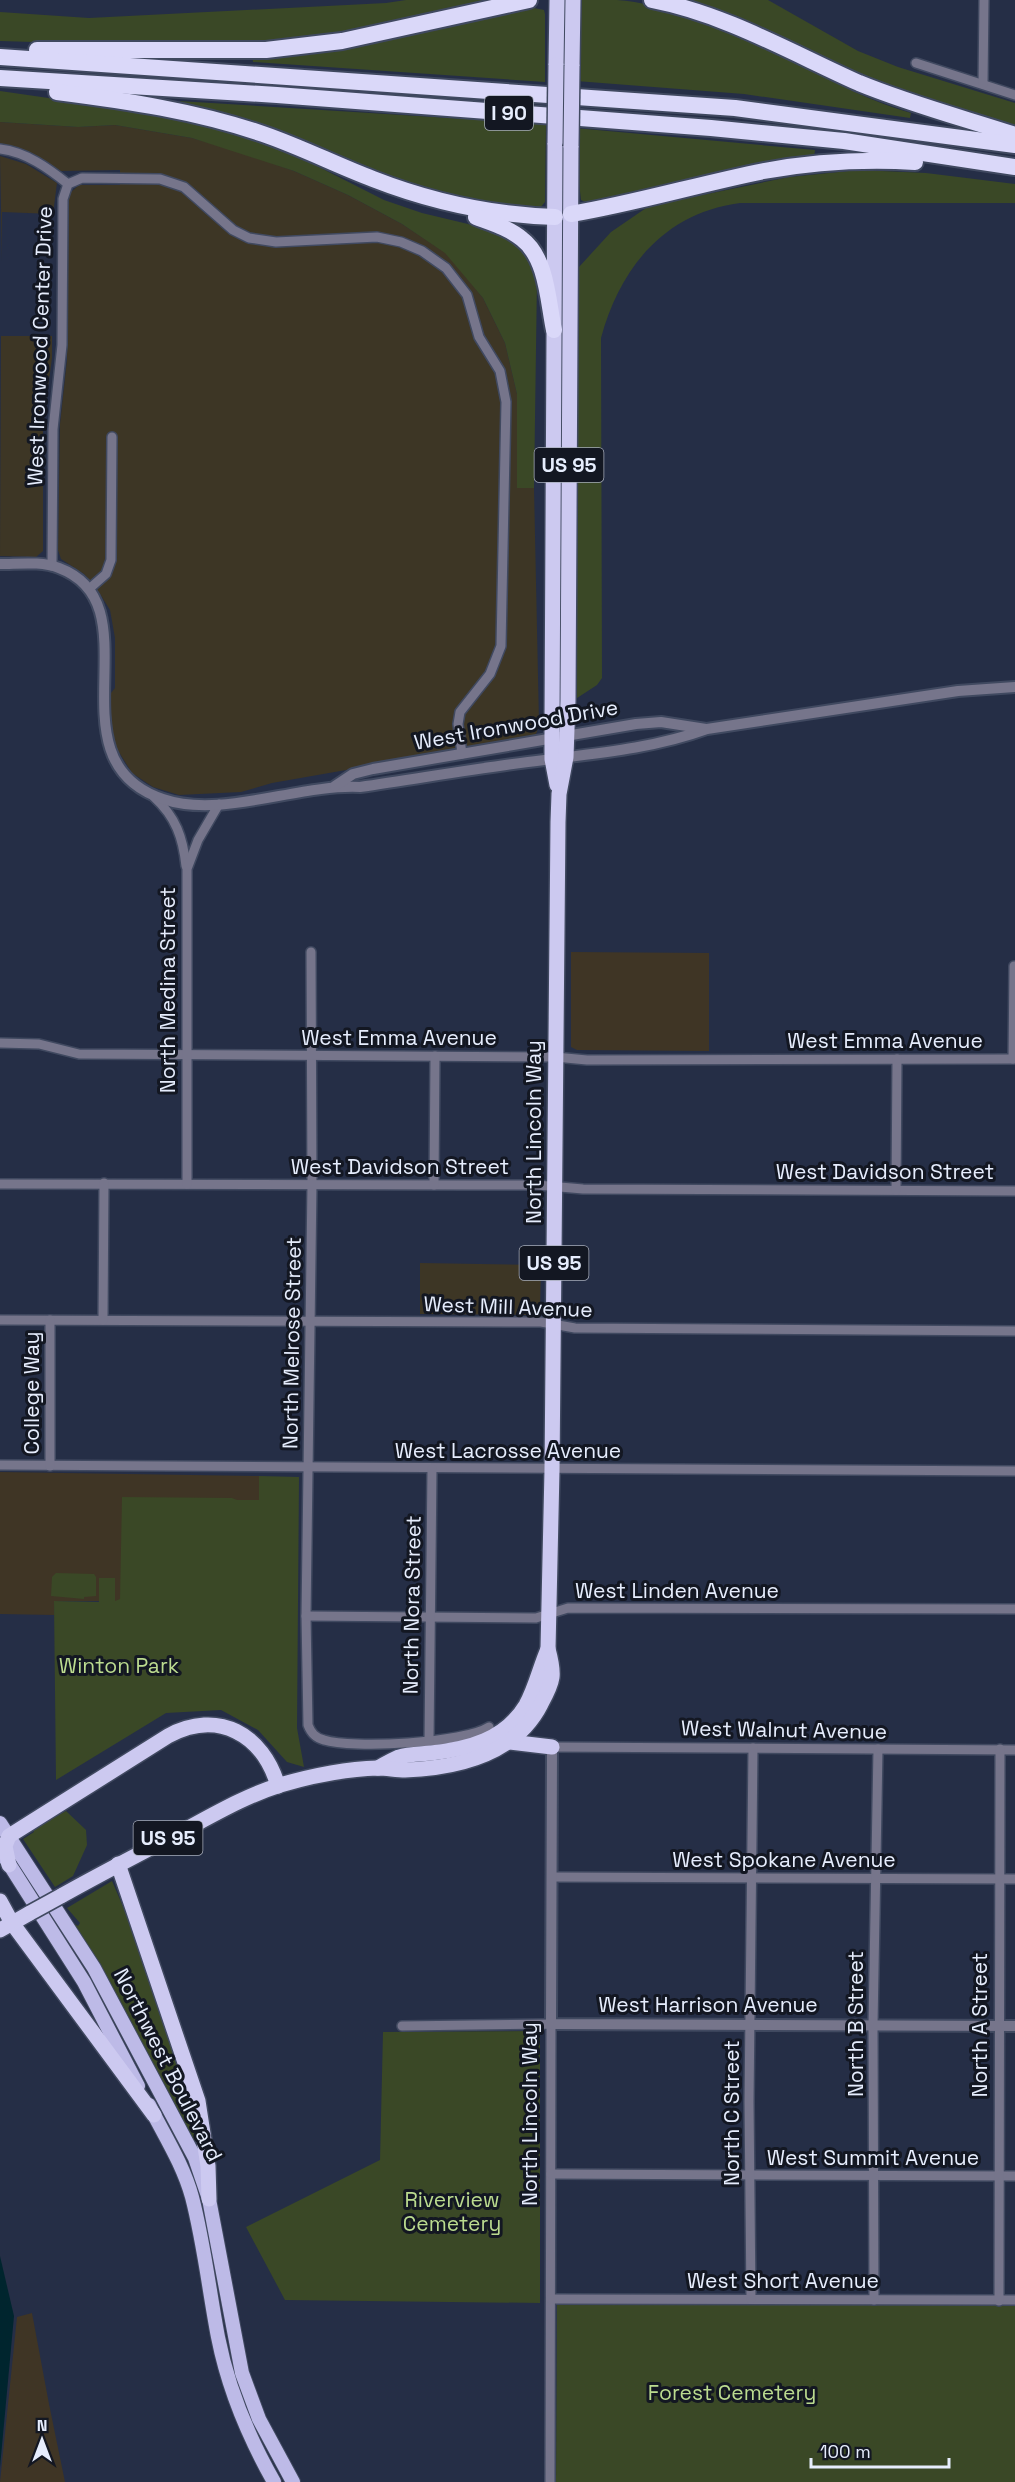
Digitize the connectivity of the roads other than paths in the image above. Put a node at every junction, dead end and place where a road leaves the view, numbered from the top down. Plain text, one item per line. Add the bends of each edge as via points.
1 (529, 0) edge
2 (557, 0) edge
3 (573, 0) edge
4 (652, 0) edge
5 (984, 0) edge
6 (0, 51) edge
7 (0, 57) edge
8 (916, 63) dead end
9 (564, 65) junction
10 (0, 78) edge
11 (0, 84) edge
12 (983, 84) junction
13 (1015, 95) edge
14 (1015, 135) edge
15 (1015, 145) edge
16 (0, 149) edge
17 (1015, 169) edge
18 (68, 184) junction
19 (440, 201) junction
20 (563, 216) junction
21 (554, 330) junction
22 (112, 437) dead end
23 (0, 564) edge
24 (52, 566) junction
25 (89, 589) junction
26 (1015, 687) edge
27 (707, 729) junction
28 (559, 737) junction
29 (462, 754) junction
30 (559, 758) junction
31 (335, 786) junction
32 (151, 795) junction
33 (219, 804) junction
34 (187, 869) junction
35 (311, 952) dead end
36 (1014, 966) edge
37 (0, 1043) edge
38 (186, 1055) junction
39 (313, 1056) junction
40 (435, 1056) junction
41 (555, 1057) junction
42 (897, 1059) junction
43 (1014, 1059) edge
44 (104, 1183) junction
45 (0, 1184) edge
46 (187, 1184) junction
47 (312, 1184) junction
48 (434, 1185) junction
49 (554, 1187) junction
50 (896, 1190) junction
51 (1015, 1191) edge
52 (0, 1320) edge
53 (50, 1320) junction
54 (103, 1320) junction
55 (311, 1321) junction
56 (554, 1324) junction
57 (1015, 1331) edge
58 (0, 1465) edge
59 (50, 1466) junction
60 (307, 1468) junction
61 (432, 1469) junction
62 (552, 1470) junction
63 (1015, 1471) edge
64 (1015, 1609) edge
65 (550, 1614) junction
66 (306, 1616) junction
67 (430, 1618) junction
68 (548, 1649) junction
69 (535, 1716) junction
70 (489, 1727) dead end
71 (429, 1741) junction
72 (510, 1742) junction
73 (552, 1747) junction
74 (753, 1748) junction
75 (878, 1749) junction
76 (1000, 1749) junction
77 (1015, 1750) edge
78 (378, 1768) junction
79 (278, 1786) junction
80 (0, 1823) edge
81 (9, 1836) junction
82 (0, 1850) edge
83 (118, 1864) junction
84 (9, 1865) junction
85 (552, 1878) junction
86 (752, 1878) junction
87 (876, 1879) junction
88 (998, 1879) junction
89 (1015, 1879) edge
90 (0, 1901) edge
91 (6, 1927) edge
92 (551, 2024) junction
93 (750, 2025) junction
94 (873, 2025) junction
95 (402, 2026) dead end
96 (998, 2026) junction
97 (1015, 2026) edge
98 (154, 2115) junction
99 (551, 2174) junction
100 (750, 2175) junction
101 (874, 2175) junction
102 (998, 2176) junction
103 (1015, 2176) edge
104 (208, 2199) junction
105 (751, 2298) junction
106 (551, 2299) junction
107 (874, 2300) junction
108 (1015, 2300) edge
109 (999, 2301) junction
110 (274, 2482) edge
111 (293, 2482) edge
112 (550, 2482) edge

1 - 6 highway via 365,37 266,50
2 - 9 highway, US 95
3 - 9 highway, US 95
4 - 14 highway via 726,23 895,97
5 - 12 street
7 - 15 highway, I 90 via 735,108
8 - 12 street
9 - 20 highway, US 95, bridge via 571,146
9 - 20 highway, US 95, bridge via 555,143
10 - 17 highway, I 90 via 711,128 844,141
11 - 19 highway via 146,104 219,120
12 - 13 street
16 - 18 street via 24,155
17 - 20 highway, I 90 via 882,160 814,164 764,171
18 - 24 street, West Ironwood Center Drive via 63,199 62,345 52,429
18 - 29 street, West Ironwood Center Drive via 82,178 160,179 184,187 233,230 249,238 276,242 377,237 401,242 446,268 467,296 479,337 497,363 504,384 506,459 501,646 490,674 460,712
19 - 20 highway via 500,214
19 - 21 highway via 512,232 530,246 541,267
20 - 21 highway, US 95
20 - 28 highway, US 95
21 - 28 highway, US 95
22 - 25 street via 111,560 106,574
23 - 24 street
24 - 25 street via 69,573
25 - 32 street, West Ironwood Drive via 104,628 106,740 124,773
26 - 27 street, West Ironwood Drive via 958,691
27 - 28 street, West Ironwood Drive via 661,722
27 - 30 street, West Ironwood Drive via 674,741
28 - 29 street, West Ironwood Drive
28 - 30 highway, US 95
29 - 31 street, West Ironwood Drive via 353,774
30 - 31 street, West Ironwood Drive via 360,787
30 - 41 highway, North Lincoln Way / US 95
31 - 33 street, West Ironwood Drive
32 - 33 street, West Ironwood Drive via 185,804
32 - 34 street via 176,823
33 - 34 street, North Medina Street
34 - 38 street, North Medina Street
35 - 39 street, North Melrose Street
36 - 43 street
37 - 38 street, West Emma Avenue via 39,1044 79,1054
38 - 39 street, West Emma Avenue
38 - 46 street, North Medina Street
39 - 40 street, West Emma Avenue
39 - 47 street, North Melrose Street
40 - 41 street, West Emma Avenue
40 - 48 street
41 - 42 street, West Emma Avenue
41 - 49 highway, North Lincoln Way / US 95
42 - 43 street, West Emma Avenue
42 - 50 street
44 - 45 street, West Davidson Street
44 - 46 street, West Davidson Street
44 - 54 street
46 - 47 street, West Davidson Street
47 - 48 street, West Davidson Street
47 - 55 street, North Melrose Street
48 - 49 street, West Davidson Street
49 - 50 street, West Davidson Street
49 - 56 highway, North Lincoln Way / US 95
50 - 51 street, West Davidson Street
52 - 53 street, West Mill Avenue
53 - 54 street, West Mill Avenue
53 - 59 street, College Way
54 - 55 street, West Mill Avenue
55 - 56 street, West Mill Avenue
55 - 60 street, North Melrose Street
56 - 57 street, West Mill Avenue via 575,1328
56 - 62 highway, North Lincoln Way / US 95
58 - 59 street, West Lacrosse Avenue
59 - 60 street, West Lacrosse Avenue
60 - 61 street, West Lacrosse Avenue
60 - 66 street, North Melrose Street
61 - 62 street, West Lacrosse Avenue
61 - 67 street, North Nora Street
62 - 63 street, West Lacrosse Avenue
62 - 65 highway, North Lincoln Way / US 95
64 - 65 street, West Linden Avenue via 568,1608
65 - 67 street, West Linden Avenue via 536,1618
65 - 68 highway, US 95
66 - 67 street, West Linden Avenue
66 - 71 street, North Melrose Street via 308,1725 312,1733 334,1742
67 - 71 street, North Nora Street
68 - 69 highway, US 95 via 554,1671
68 - 78 highway, US 95 via 526,1706 498,1734 458,1750 400,1757
69 - 72 highway, US 95
69 - 73 highway via 535,1725
70 - 71 street via 465,1737
72 - 73 highway
72 - 78 highway, US 95 via 465,1762 405,1770
73 - 74 street, West Walnut Avenue
73 - 85 street, North Lincoln Way
74 - 75 street, West Walnut Avenue
74 - 86 street, North C Street
75 - 76 street, West Walnut Avenue
75 - 87 street, North B Street
76 - 77 street, West Walnut Avenue
76 - 88 street, North A Street
78 - 79 highway, US 95
79 - 81 highway via 273,1767 245,1735 217,1726 190,1727 168,1736
79 - 83 highway, US 95 via 227,1807
80 - 81 main road, Northwest Boulevard
81 - 84 highway via 5,1846
81 - 104 main road, Northwest Boulevard via 94,1968 187,2143
82 - 84 main road, Northwest Boulevard
83 - 91 highway, US 95, bridge
83 - 104 highway via 198,2101 208,2166
84 - 98 main road, Northwest Boulevard via 78,1972
85 - 86 street, West Spokane Avenue
85 - 92 street, North Lincoln Way
86 - 87 street, West Spokane Avenue
86 - 93 street, North C Street
87 - 88 street, West Spokane Avenue
87 - 94 street, North B Street
88 - 89 street, West Spokane Avenue
88 - 96 street, North A Street
90 - 91 highway
91 - 98 highway
92 - 93 street, West Harrison Avenue
92 - 95 street, West Harrison Avenue
92 - 99 street, North Lincoln Way
93 - 94 street, West Harrison Avenue
93 - 100 street, North C Street
94 - 96 street, West Harrison Avenue
94 - 101 street, North B Street
96 - 97 street, West Harrison Avenue
96 - 102 street, North A Street
98 - 110 main road, Northwest Boulevard via 192,2196 230,2382 253,2444
99 - 100 street, West Summit Avenue
99 - 106 street, North Lincoln Way
100 - 101 street, West Summit Avenue
100 - 105 street, North C Street
101 - 102 street, West Summit Avenue
101 - 107 street, North B Street
102 - 103 street, West Summit Avenue
102 - 109 street, North A Street
104 - 111 main road, Northwest Boulevard via 242,2373 259,2419
105 - 106 street, West Short Avenue
105 - 107 street, West Short Avenue
106 - 112 street, North Lincoln Way
107 - 109 street, West Short Avenue
108 - 109 street, West Short Avenue

